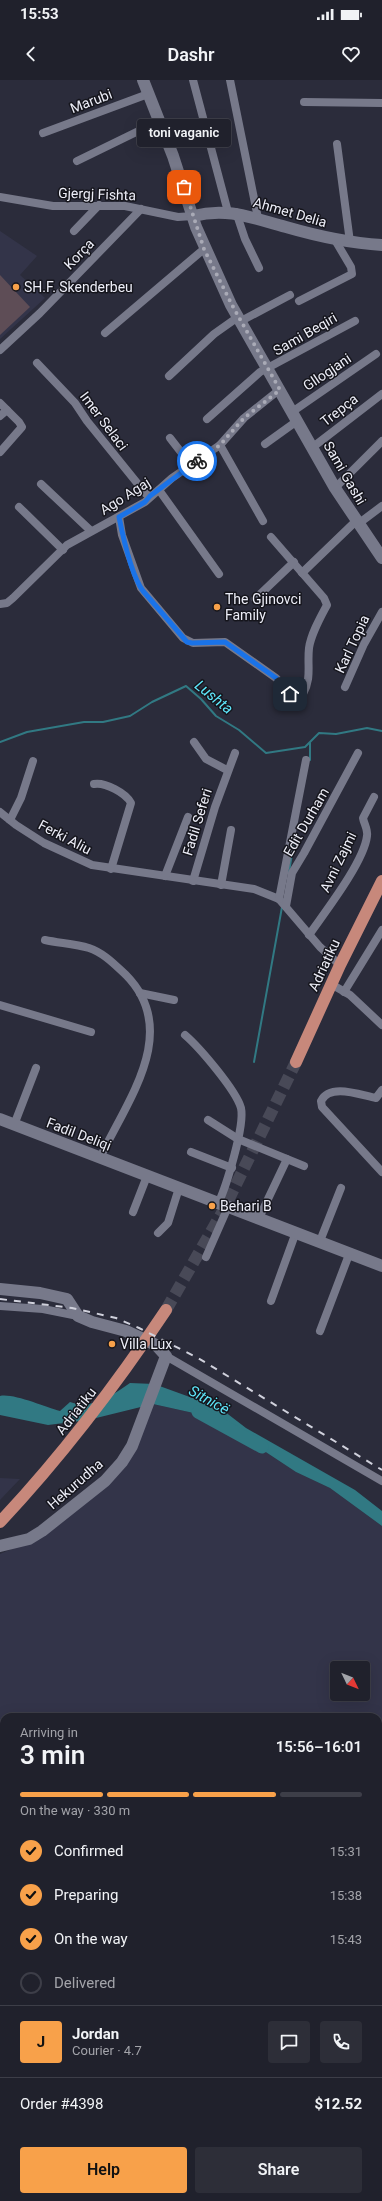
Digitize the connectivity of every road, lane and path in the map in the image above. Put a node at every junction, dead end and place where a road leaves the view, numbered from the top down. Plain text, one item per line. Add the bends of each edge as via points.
1 (143, 80) edge
2 (193, 80) edge
3 (230, 80) edge
4 (148, 94) junction
5 (304, 102) dead end
6 (382, 104) edge
7 (159, 121) junction
8 (43, 133) dead end
9 (337, 144) dead end
10 (77, 161) dead end
11 (0, 197) edge
12 (99, 205) junction
13 (142, 209) junction
14 (232, 212) junction
15 (193, 216) junction
16 (258, 218) junction
17 (74, 231) dead end
18 (335, 240) junction
19 (350, 242) junction
20 (382, 245) edge
21 (204, 249) junction
22 (259, 268) dead end
23 (290, 295) dead end
24 (299, 301) dead end
25 (239, 319) junction
26 (355, 321) dead end
27 (105, 333) dead end
28 (0, 350) edge
29 (376, 354) dead end
30 (37, 363) dead end
31 (268, 370) junction
32 (169, 376) dead end
33 (280, 390) junction
34 (382, 394) edge
35 (0, 403) edge
36 (7, 410) junction
37 (0, 416) edge
38 (294, 416) junction
39 (207, 419) dead end
40 (170, 438) dead end
41 (382, 441) edge
42 (265, 444) dead end
43 (220, 445) junction
44 (312, 447) junction
45 (0, 452) edge
46 (191, 466) junction
47 (41, 484) dead end
48 (335, 488) junction
49 (159, 490) junction
50 (150, 496) junction
51 (382, 506) edge
52 (19, 507) dead end
53 (119, 517) junction
54 (263, 522) dead end
55 (357, 523) junction
56 (91, 531) junction
57 (271, 537) dead end
58 (63, 550) junction
59 (382, 558) edge
60 (294, 562) junction
61 (302, 573) junction
62 (219, 574) dead end
63 (255, 598) dead end
64 (0, 604) edge
65 (382, 612) edge
66 (345, 688) dead end
67 (194, 742) dead end
68 (235, 753) dead end
69 (358, 753) dead end
70 (306, 760) dead end
71 (33, 761) dead end
72 (227, 770) junction
73 (94, 784) dead end
74 (374, 797) dead end
75 (0, 812) edge
76 (188, 817) dead end
77 (10, 820) junction
78 (231, 830) dead end
79 (111, 869) junction
80 (165, 876) junction
81 (193, 881) junction
82 (382, 882) edge
83 (221, 885) junction
84 (282, 902) junction
85 (382, 930) edge
86 (309, 935) junction
87 (44, 940) dead end
88 (340, 965) junction
89 (331, 984) junction
90 (344, 992) junction
91 (140, 994) junction
92 (174, 1000) dead end
93 (0, 1005) edge
94 (382, 1025) edge
95 (91, 1032) dead end
96 (184, 1035) dead end
97 (296, 1062) tunnel mouth
98 (36, 1068) dead end
99 (382, 1090) edge
100 (379, 1098) edge
101 (0, 1119) edge
102 (208, 1120) dead end
103 (14, 1125) junction
104 (238, 1139) junction
105 (191, 1152) dead end
106 (100, 1158) junction
107 (287, 1159) junction
108 (304, 1166) dead end
109 (232, 1168) junction
110 (382, 1172) edge
111 (147, 1176) junction
112 (178, 1188) junction
113 (341, 1188) dead end
114 (223, 1206) junction
115 (133, 1212) dead end
116 (259, 1218) junction
117 (296, 1232) junction
118 (158, 1233) dead end
119 (320, 1241) junction
120 (350, 1252) junction
121 (206, 1256) dead end
122 (382, 1266) edge
123 (0, 1290) edge
124 (271, 1301) dead end
125 (0, 1306) edge
126 (166, 1310) tunnel mouth
127 (78, 1316) junction
128 (320, 1331) dead end
129 (166, 1356) junction
130 (382, 1481) edge
131 (0, 1522) edge
132 (2, 1543) edge

1 - 4 street, Sami Gashi
2 - 14 street
3 - 16 street
4 - 7 street, Sami Gashi
4 - 8 street, Marubi
5 - 6 street
7 - 10 street
7 - 15 street, Sami Gashi
9 - 19 street
11 - 12 street, Gjergj Fishta via 53,206
12 - 13 street, Gjergj Fishta
12 - 17 street
13 - 15 street, Gjergj Fishta via 178,217
13 - 28 street, Korça
14 - 15 street, Ahmet Delia
14 - 16 street, Ahmet Delia
14 - 22 street, Ahmet Delia
15 - 21 street, Sami Gashi
16 - 18 street, Ahmet Delia
18 - 19 street, Ahmet Delia
18 - 24 street, Ahmet Delia via 352,267 352,274
19 - 20 street, Ahmet Delia
21 - 25 street, Sami Gashi
21 - 27 street
23 - 25 street
25 - 31 street, Sami Gashi
25 - 32 street via 214,334
26 - 31 street, Sami Beqiri
29 - 38 street, Gllogjani
30 - 50 street, Imer Selaci via 66,393 123,467
31 - 33 street, Sami Gashi
31 - 39 street, Sami Beqiri via 256,376
33 - 38 street, Sami Gashi
33 - 43 street, Ago Agaj via 244,418
34 - 44 street, Trepça
35 - 36 street
36 - 37 street
36 - 45 street via 22,427
38 - 42 street
38 - 44 street, Sami Gashi
40 - 46 street
41 - 48 street
43 - 46 street, Ago Agaj
43 - 54 street
44 - 48 street, Sami Gashi
46 - 49 street, Ago Agaj
47 - 56 street, Ago Agaj
48 - 55 street, Sami Gashi
49 - 50 street, Ago Agaj
49 - 62 street
50 - 53 street, Ago Agaj via 145,502
51 - 55 street
52 - 58 street
53 - 56 street, Ago Agaj
53 - 61 street via 122,535 141,588 183,638 192,643 225,642 276,678 294,697 303,694 307,686 310,647 327,605
55 - 59 street, Sami Gashi
55 - 61 street
56 - 58 street, Ago Agaj
57 - 60 street
58 - 64 street, Ago Agaj via 13,598 7,603
60 - 61 street
60 - 63 street
65 - 66 street, Karl Topia via 364,644
67 - 72 street via 206,759
68 - 72 street, Fadil Seferi
69 - 84 street, Edit Durham via 294,867
70 - 84 street
71 - 77 street via 21,798
72 - 81 street, Fadil Seferi
73 - 79 street via 102,784 115,790 126,796 131,803
74 - 86 street, Avni Zajmi via 363,818 368,834 360,855 333,902
75 - 77 street, Ferki Aliu
76 - 80 street
77 - 79 street, Ferki Aliu via 51,846 92,865
78 - 83 street
79 - 80 street, Ferki Aliu
80 - 81 street, Ferki Aliu
81 - 83 street, Ferki Aliu
82 - 88 main road, Adriatiku
83 - 84 street, Ferki Aliu via 254,888
84 - 86 street, Ferki Aliu
85 - 90 street
86 - 88 street, Ferki Aliu
87 - 91 street via 89,948 99,953 129,978
88 - 89 main road, Adriatiku
89 - 90 street
89 - 97 main road, Adriatiku
90 - 94 street
91 - 92 street
91 - 106 street via 151,1026 147,1057 140,1077
93 - 95 street
96 - 104 street via 209,1060 238,1102 241,1109
98 - 103 street
99 - 100 street
100 - 110 street via 336,1091 327,1093 321,1101 322,1106
101 - 103 street, Fadil Deliqi
102 - 104 street
103 - 106 street, Fadil Deliqi
104 - 107 street
104 - 109 street
105 - 109 street
106 - 111 street, Fadil Deliqi
107 - 108 street
107 - 116 street
109 - 114 street
111 - 112 street, Fadil Deliqi
111 - 115 street
112 - 114 street, Fadil Deliqi
112 - 118 street via 168,1223
113 - 119 street
114 - 116 street, Fadil Deliqi
114 - 121 street
116 - 117 street, Fadil Deliqi
117 - 119 street, Fadil Deliqi
117 - 124 street
119 - 120 street, Fadil Deliqi
120 - 122 street, Fadil Deliqi
120 - 128 street
123 - 127 street via 40,1293 67,1300
125 - 127 street via 43,1309
126 - 131 main road, Adriatiku via 75,1438
127 - 129 street via 126,1330 156,1345
129 - 130 street
129 - 132 street, Hekurudha via 132,1446 122,1462 105,1481 42,1531 29,1539

